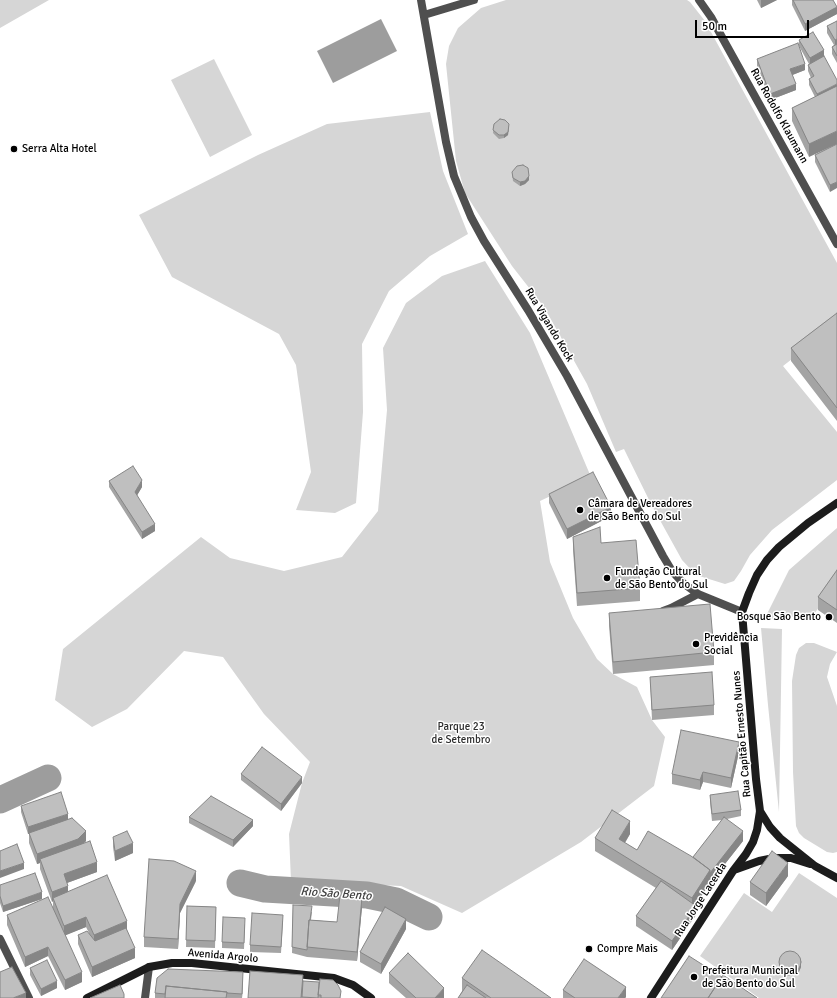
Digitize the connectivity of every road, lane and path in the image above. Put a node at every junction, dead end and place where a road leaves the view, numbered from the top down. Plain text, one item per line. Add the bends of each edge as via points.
1 (421, 0) edge
2 (474, 0) edge
3 (699, 0) edge
4 (424, 15) junction
5 (837, 244) edge
6 (837, 503) edge
7 (698, 594) junction
8 (654, 612) edge
9 (742, 612) junction
10 (760, 811) junction
11 (815, 866) junction
12 (733, 871) junction
13 (837, 878) edge
14 (0, 939) edge
15 (149, 967) junction
16 (362, 994) edge
17 (29, 998) edge
18 (86, 998) edge
19 (145, 998) edge
20 (371, 998) edge
21 (651, 998) edge

1 - 4 street, Rua Vigando Kock
2 - 4 street
3 - 5 street, Rua Rodolfo Klaumann
4 - 7 street, Rua Vigando Kock via 446,142 454,176 471,217 564,370 672,571
6 - 9 main road, Rua Capitão Ernesto Nunes via 793,535 767,560 751,587
7 - 8 street via 671,608
7 - 9 street, Rua Vigando Kock
9 - 10 main road, Rua Capitão Ernesto Nunes
10 - 11 main road via 780,838
10 - 12 main road, Rua Jorge Lacerda via 753,842
11 - 12 main road via 791,858 774,858
11 - 13 main road
12 - 21 main road, Rua Jorge Lacerda
14 - 17 street
15 - 16 main road, Avenida Argolo via 192,963 323,977 345,981
15 - 18 main road, Avenida Argolo
15 - 19 street
16 - 20 main road, Avenida Argolo

